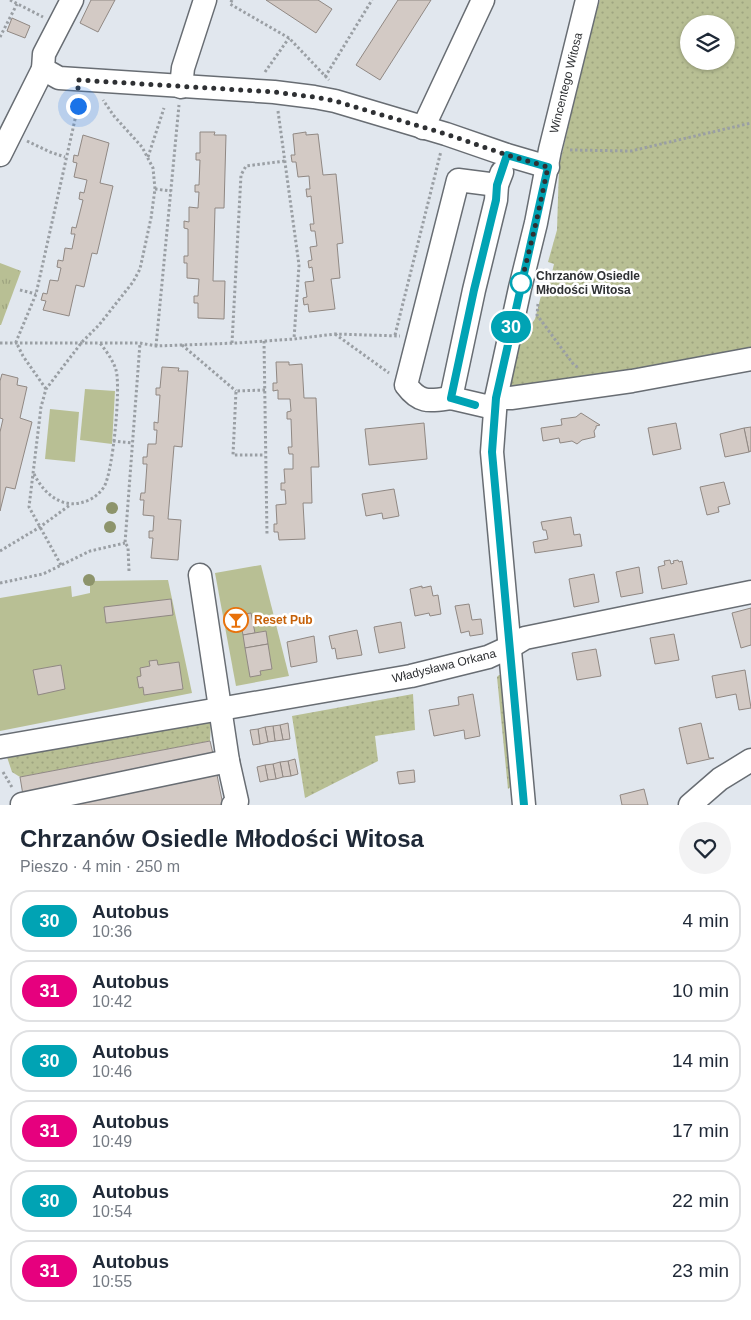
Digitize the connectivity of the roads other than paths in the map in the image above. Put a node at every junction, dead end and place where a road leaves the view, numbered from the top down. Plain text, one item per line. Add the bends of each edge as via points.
1 (72, 0) edge
2 (205, 0) edge
3 (483, 0) edge
4 (587, 0) edge
5 (42, 69) junction
6 (181, 87) junction
7 (423, 128) junction
8 (0, 155) edge
9 (507, 155) junction
10 (549, 158) junction
11 (497, 185) junction
12 (751, 359) edge
13 (451, 398) junction
14 (495, 403) junction
15 (200, 575) dead end
16 (751, 592) edge
17 (510, 647) junction
18 (221, 709) junction
19 (0, 747) edge
20 (751, 760) edge
21 (228, 761) junction
22 (22, 804) edge
23 (233, 805) edge
24 (524, 805) edge
25 (690, 805) edge

1 - 5 street via 44,54
2 - 6 street via 183,68
3 - 7 street
4 - 10 street, Wincentego Witosa
5 - 6 street via 59,78
5 - 8 street
6 - 7 street via 274,92 328,100
7 - 9 street
9 - 10 street
9 - 11 street
10 - 14 street, Wincentego Witosa
11 - 13 street
11 - 13 street via 458,180 406,385 413,395 428,402
12 - 14 street
13 - 14 street
14 - 17 street, Wincentego Witosa via 492,452
15 - 18 street
16 - 17 street, Władysława Orkana via 525,638
17 - 18 street, Władysława Orkana via 482,659 411,676
17 - 24 street, Wincentego Witosa
18 - 19 street, Władysława Orkana
18 - 21 street
20 - 25 street via 720,779
21 - 22 street
21 - 23 street via 237,801

